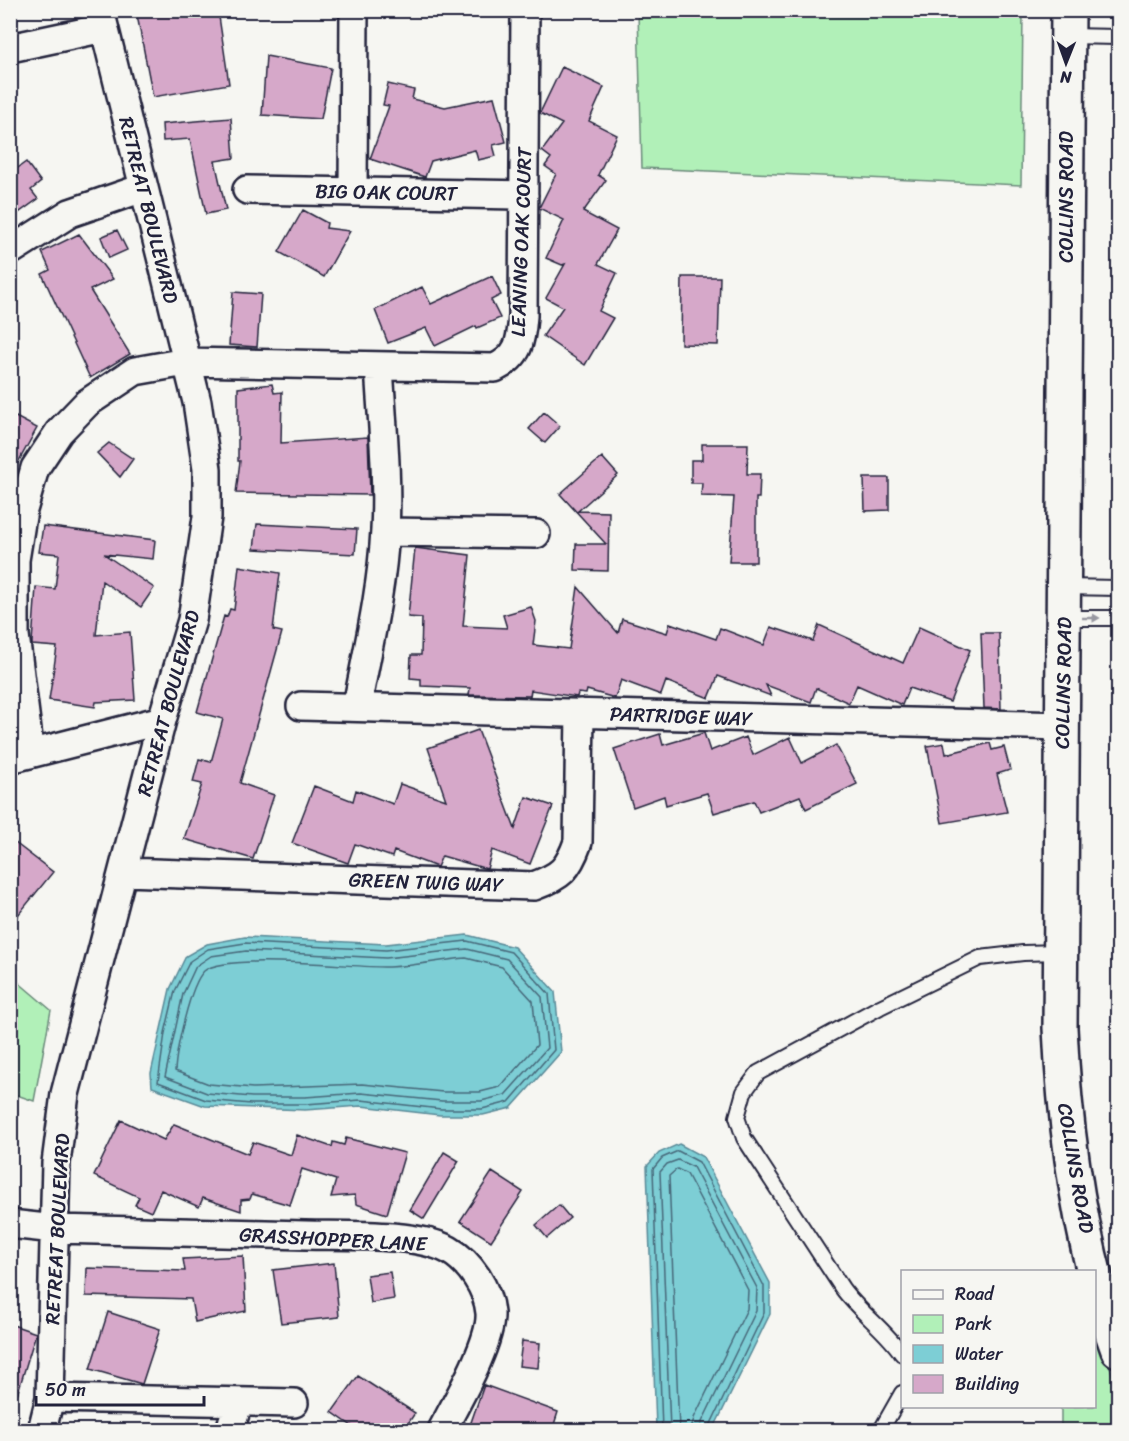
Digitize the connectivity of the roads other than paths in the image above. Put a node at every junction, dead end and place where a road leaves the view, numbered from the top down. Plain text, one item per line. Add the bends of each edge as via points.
1 (354, 10) edge
2 (525, 10) edge
3 (102, 19) edge
4 (1068, 23) edge
5 (1119, 37) edge
6 (10, 48) edge
7 (143, 188) junction
8 (248, 190) dead end
9 (353, 191) junction
10 (524, 195) junction
11 (10, 251) edge
12 (186, 362) junction
13 (379, 366) junction
14 (385, 532) junction
15 (536, 534) dead end
16 (1119, 588) edge
17 (1064, 603) junction
18 (1119, 618) edge
19 (301, 706) dead end
20 (357, 706) junction
21 (580, 713) junction
22 (162, 720) junction
23 (1062, 726) junction
24 (20, 756) edge
25 (124, 872) junction
26 (1059, 952) junction
27 (10, 1224) edge
28 (55, 1229) junction
29 (1095, 1270) edge
30 (1096, 1276) edge
31 (1119, 1350) edge
32 (901, 1351) edge
33 (901, 1396) edge
34 (50, 1398) junction
35 (294, 1403) dead end
36 (238, 1404) junction
37 (42, 1431) edge
38 (230, 1431) edge
39 (442, 1431) edge
40 (881, 1431) edge

1 - 9 street
2 - 10 street, LEANING OAK COURT
3 - 6 street
3 - 7 street, RETREAT BOULEVARD
4 - 5 lane
4 - 17 street, COLLINS ROAD
7 - 11 street via 70,213
7 - 12 street, RETREAT BOULEVARD
8 - 9 street, BIG OAK COURT
9 - 10 street, BIG OAK COURT
10 - 13 street, LEANING OAK COURT via 521,340 510,360 495,368
12 - 13 street, LEANING OAK COURT
12 - 22 street, RETREAT BOULEVARD via 197,402 207,469 207,517 192,620
12 - 24 street, LEANING OAK COURT via 135,371 113,383 59,432 34,468 22,510 15,560
13 - 14 street
14 - 15 street
14 - 20 street
16 - 17 lane
17 -> 18 lane
17 - 23 street, COLLINS ROAD
19 - 20 street, PARTRIDGE WAY
20 - 21 street, PARTRIDGE WAY
21 - 23 street, PARTRIDGE WAY
21 - 25 street, GREEN TWIG WAY via 578,842 570,862 556,877 534,886
22 - 24 street
22 - 25 street, RETREAT BOULEVARD
23 - 26 street, COLLINS ROAD
25 - 28 street, RETREAT BOULEVARD via 65,1094 56,1163
26 - 29 street, COLLINS ROAD via 1062,1088
26 - 32 lane via 980,958 758,1073 744,1092 737,1118 744,1138 848,1298
27 - 28 street, GRASSHOPPER LANE
28 - 34 street, RETREAT BOULEVARD
28 - 39 street, GRASSHOPPER LANE via 361,1236 425,1240 450,1250 471,1269 483,1288 490,1314 485,1341
30 - 31 street, COLLINS ROAD
33 - 40 lane
34 - 36 street
34 - 37 street, RETREAT BOULEVARD
35 - 36 street
36 - 38 street

